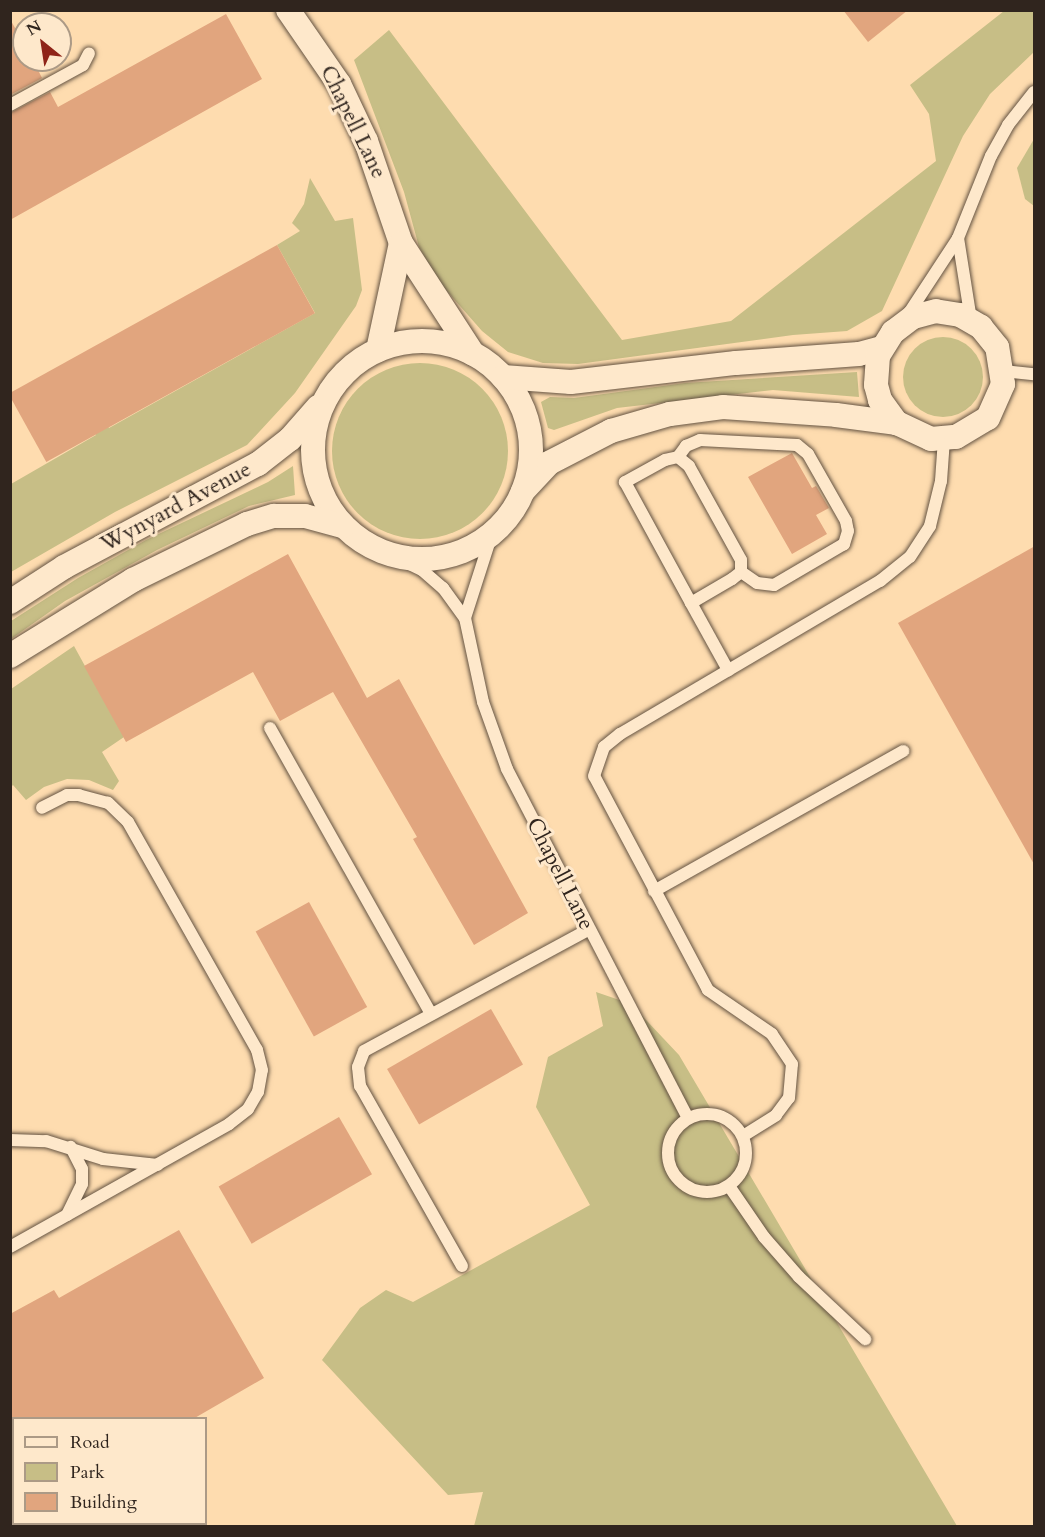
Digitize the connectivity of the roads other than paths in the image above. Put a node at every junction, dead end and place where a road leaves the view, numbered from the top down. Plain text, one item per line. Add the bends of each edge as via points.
1 (288, 10) edge
2 (89, 53) dead end
3 (1035, 92) edge
4 (10, 105) edge
5 (958, 238) junction
6 (401, 243) junction
7 (971, 320) junction
8 (902, 323) junction
9 (881, 348) junction
10 (378, 350) junction
11 (473, 354) junction
12 (1003, 371) junction
13 (1035, 374) edge
14 (503, 377) junction
15 (327, 395) junction
16 (897, 423) junction
17 (944, 439) junction
18 (678, 458) junction
19 (524, 491) junction
20 (502, 524) junction
21 (343, 526) junction
22 (391, 555) junction
23 (741, 572) junction
24 (10, 602) edge
25 (691, 603) junction
26 (465, 618) junction
27 (10, 656) edge
28 (728, 670) junction
29 (270, 728) dead end
30 (903, 751) dead end
31 (42, 808) dead end
32 (654, 891) junction
33 (588, 930) junction
34 (431, 1014) junction
35 (688, 1118) junction
36 (743, 1136) junction
37 (10, 1140) edge
38 (71, 1148) junction
39 (160, 1165) junction
40 (729, 1186) junction
41 (66, 1216) junction
42 (10, 1247) edge
43 (462, 1266) dead end
44 (865, 1339) dead end

1 - 6 street, Chapell Lane via 348,103 386,189
2 - 4 lane via 83,65
3 - 5 lane via 1008,124 990,156
5 - 7 lane
5 - 8 lane
6 - 10 street, Chapell Lane
6 - 11 street, Chapell Lane
7 - 8 street via 936,311
7 - 12 street via 997,347
8 - 9 street
9 - 14 street via 859,354 571,382
9 - 16 street via 876,385 883,406
10 - 11 street, Wynyard Avenue via 426,341
10 - 15 street, Wynyard Avenue via 349,369
11 - 14 street, Wynyard Avenue
12 - 13 lane
12 - 17 street via 1000,396 988,418 968,433
14 - 19 street, Wynyard Avenue via 515,393 530,431
15 - 21 street, Wynyard Avenue via 315,428 313,463 323,497
15 - 24 street, Wynyard Avenue via 290,439 258,464 73,561
16 - 17 street via 919,436
16 - 19 street via 781,408 723,407 670,414 626,425 577,447 549,463
17 - 28 lane via 941,481 930,526 910,557 880,580
18 - 23 lane via 689,466 741,560
18 - 23 lane via 686,446 700,440 797,445 808,454 846,521 844,544 774,585 757,583
18 - 25 lane via 665,460 625,482
19 - 20 street, Wynyard Avenue
20 - 22 street, Wynyard Avenue via 479,543 451,555 431,559
20 - 26 lane, Chapell Lane via 491,537
21 - 22 street, Wynyard Avenue via 365,544
21 - 27 street, Wynyard Avenue via 304,516 274,516 247,524 133,580
22 - 26 lane, Chapell Lane via 436,582
23 - 25 lane
25 - 28 lane
26 - 33 lane, Chapell Lane via 483,702 507,769
28 - 32 lane via 620,734 604,747 600,757 594,776
29 - 34 lane
30 - 32 lane
31 - 39 lane via 67,795 79,795 108,803 129,822 257,1050 262,1070 258,1092 248,1109
32 - 36 lane via 708,990 772,1034 792,1064 789,1098 776,1115
33 - 34 lane
33 - 35 lane, Chapell Lane
34 - 43 lane via 364,1051 358,1067 360,1086
35 - 36 lane via 719,1114
35 - 40 lane via 679,1125 668,1145 671,1168 685,1185 696,1191
36 - 40 lane via 747,1146 744,1169
37 - 38 lane via 28,1138
38 - 39 lane via 103,1159
38 - 41 lane via 82,1169 82,1184
39 - 41 lane
40 - 44 lane via 798,1277
41 - 42 lane

